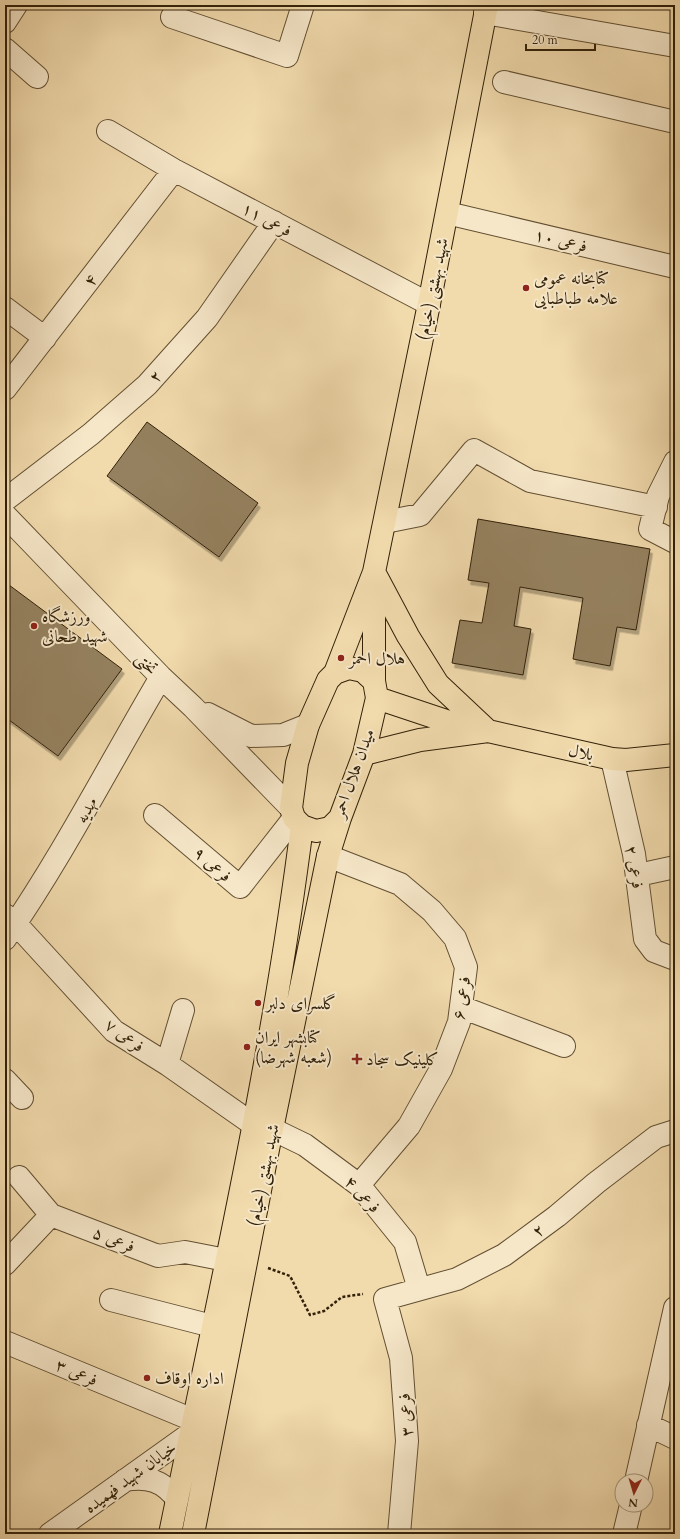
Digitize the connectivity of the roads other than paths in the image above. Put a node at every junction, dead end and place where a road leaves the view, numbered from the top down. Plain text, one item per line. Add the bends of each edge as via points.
1 (16, 5) edge
2 (303, 5) edge
3 (486, 9) edge
4 (172, 16) dead end
5 (5, 22) edge
6 (675, 46) edge
7 (5, 49) edge
8 (37, 77) dead end
9 (504, 82) dead end
10 (675, 122) edge
11 (108, 131) dead end
12 (174, 170) junction
13 (446, 213) junction
14 (274, 222) junction
15 (675, 267) edge
16 (429, 304) junction
17 (5, 308) edge
18 (45, 338) junction
19 (5, 389) edge
20 (675, 462) edge
21 (5, 500) edge
22 (656, 507) junction
23 (5, 516) edge
24 (385, 522) junction
25 (675, 542) edge
26 (374, 572) junction
27 (335, 673) junction
28 (161, 677) junction
29 (375, 690) junction
30 (193, 707) junction
31 (308, 725) junction
32 (488, 731) junction
33 (364, 754) junction
34 (675, 755) edge
35 (612, 759) junction
36 (155, 815) dead end
37 (296, 817) junction
38 (340, 818) junction
39 (328, 856) junction
40 (675, 867) edge
41 (638, 876) junction
42 (9, 926) edge
43 (675, 959) edge
44 (460, 1007) junction
45 (183, 1010) dead end
46 (564, 1046) dead end
47 (167, 1064) junction
48 (5, 1080) edge
49 (22, 1098) dead end
50 (263, 1127) junction
51 (675, 1131) edge
52 (19, 1177) dead end
53 (359, 1185) junction
54 (51, 1215) junction
55 (236, 1260) junction
56 (5, 1264) edge
57 (419, 1289) junction
58 (385, 1299) joint
59 (111, 1300) dead end
60 (675, 1308) edge
61 (212, 1326) junction
62 (5, 1342) edge
63 (648, 1425) junction
64 (192, 1427) junction
65 (675, 1438) edge
66 (638, 1473) edge
67 (125, 1480) junction
68 (177, 1499) junction
69 (629, 1513) edge
70 (50, 1534) edge
71 (170, 1534) edge
72 (192, 1534) edge
73 (399, 1534) edge
74 (624, 1534) edge

1 - 5 street
2 - 4 street via 287,56
3 - 6 street
3 - 13 main road, شهید بهشتی (خیام)
7 - 8 street
9 - 10 street
11 - 12 street, فرعی ۱۱
12 - 14 street, فرعی ۱۱
12 - 18 street, ۴
13 - 15 street, فرعی ۱۰
13 - 16 main road, شهید بهشتی (خیام)
14 - 16 street, فرعی ۱۱
14 - 21 street, ۲ via 207,318 147,385 91,434
16 - 24 main road, شهید بهشتی (خیام)
17 - 18 street
18 - 19 street, ۴
20 - 22 street via 658,496
22 - 24 street via 530,481 474,450 420,515
22 - 25 street via 650,529
23 - 28 street, تختی
24 - 26 main road, شهید بهشتی (خیام)
26 - 27 main road, شهید بهشتی (خیام)
26 - 29 main road, شهید بهشتی (خیام)
26 - 32 main road via 408,636 438,684
27 - 29 main road via 349,668 363,671
27 - 31 main road via 328,680
28 - 30 street, تختی
28 - 42 street, مهدیه via 117,751 75,830
29 - 32 main road, بلال via 446,721
29 - 33 main road, میدان هلال احمر
30 - 31 street via 251,736 282,735
30 - 37 street, تختی
31 - 37 main road via 297,763
32 - 33 main road via 420,740
32 - 35 main road, بلال
33 - 38 main road, میدان هلال احمر
34 - 35 main road, بلال
35 - 41 street, فرعی ۲
36 - 37 street, فرعی ۹ via 240,887
37 - 38 main road, میدان هلال احمر via 316,832 330,828
37 - 50 main road, شهید بهشتی (خیام) via 293,898
38 - 39 main road, شهید بهشتی (خیام)
39 - 44 street, فرعی ۶ via 400,884 432,911 455,938 466,967
39 - 50 main road, شهید بهشتی (خیام)
40 - 41 street
41 - 43 street, فرعی ۲ via 645,939 654,951
42 - 47 street, فرعی ۷ via 114,1031
44 - 46 street
44 - 53 street, فرعی ۶ via 459,1022 441,1068 409,1126
45 - 47 street
47 - 50 street, فرعی ۷
48 - 49 street
50 - 53 street, فرعی ۴ via 305,1145
50 - 55 main road, شهید بهشتی (خیام)
51 - 57 street, ۲ via 656,1137 557,1216 504,1254 456,1279
52 - 54 street, فرعی ۵
53 - 57 street, فرعی ۴ via 406,1242
54 - 55 street, فرعی ۵ via 158,1256 185,1252
54 - 56 street
55 - 61 main road, شهید بهشتی (خیام)
55 - 72 main road, شهید بهشتی (خیام)
57 - 58 street, ۲
58 - 73 street, فرعی ۳ via 401,1358 408,1441
59 - 61 street
60 - 63 street
61 - 64 main road, شهید بهشتی (خیام)
62 - 64 street, فرعی ۳
63 - 65 street
63 - 66 street
64 - 67 street, خیابان شهید فهمیده
64 - 68 main road, شهید بهشتی (خیام)
67 - 68 street via 152,1480 166,1486
67 - 70 street, خیابان شهید فهمیده
68 - 71 main road, شهید بهشتی (خیام)
69 - 74 street

